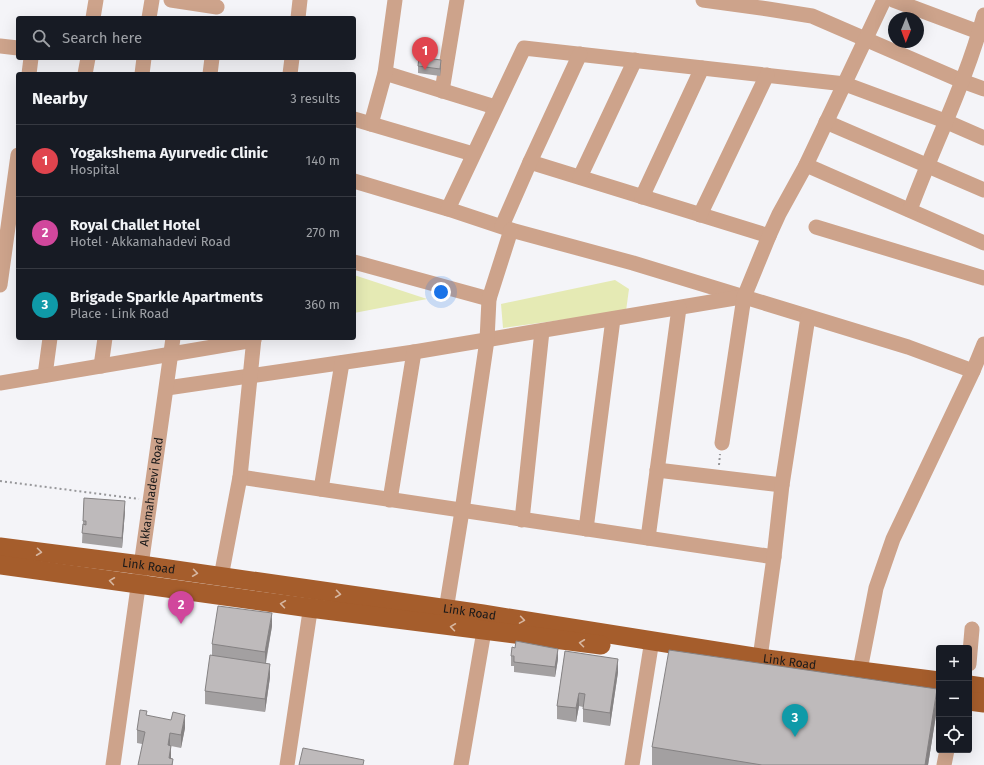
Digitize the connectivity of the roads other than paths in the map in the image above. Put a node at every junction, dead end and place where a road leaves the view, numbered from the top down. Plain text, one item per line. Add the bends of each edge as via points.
1 (96, 0) edge
2 (152, 0) edge
3 (171, 0) edge
4 (300, 0) edge
5 (395, 0) edge
6 (457, 0) edge
7 (703, 0) edge
8 (884, 0) edge
9 (893, 0) edge
10 (217, 8) edge
11 (984, 15) edge
12 (93, 16) edge
13 (149, 16) edge
14 (298, 16) edge
15 (982, 33) edge
16 (866, 39) junction
17 (0, 46) edge
18 (16, 48) edge
19 (580, 54) junction
20 (31, 60) edge
21 (88, 60) edge
22 (144, 60) edge
23 (212, 60) edge
24 (292, 60) edge
25 (635, 60) junction
26 (702, 68) junction
27 (29, 72) edge
28 (85, 72) edge
29 (142, 72) edge
30 (210, 72) edge
31 (290, 72) edge
32 (385, 73) junction
33 (767, 75) junction
34 (962, 81) junction
35 (845, 84) junction
36 (984, 89) edge
37 (442, 90) junction
38 (495, 107) junction
39 (356, 120) edge
40 (945, 121) junction
41 (826, 122) junction
42 (371, 124) junction
43 (984, 138) edge
44 (473, 154) junction
45 (530, 162) junction
46 (806, 165) junction
47 (927, 166) junction
48 (16, 169) edge
49 (580, 177) junction
50 (356, 182) edge
51 (984, 190) edge
52 (642, 197) junction
53 (448, 209) junction
54 (910, 210) junction
55 (700, 215) junction
56 (816, 227) dead end
57 (506, 228) junction
58 (769, 236) junction
59 (984, 243) edge
60 (356, 263) edge
61 (984, 278) edge
62 (0, 285) edge
63 (744, 297) junction
64 (489, 300) junction
65 (679, 308) junction
66 (808, 316) junction
67 (613, 319) junction
68 (542, 331) junction
69 (50, 340) edge
70 (105, 340) edge
71 (173, 340) edge
72 (248, 340) edge
73 (254, 340) edge
74 (487, 340) junction
75 (984, 345) edge
76 (414, 352) junction
77 (171, 353) junction
78 (342, 363) junction
79 (102, 366) junction
80 (974, 371) junction
81 (45, 375) junction
82 (250, 376) junction
83 (0, 383) edge
84 (167, 388) junction
85 (722, 443) road end
86 (657, 470) junction
87 (240, 477) junction
88 (782, 485) junction
89 (321, 490) junction
90 (390, 500) junction
91 (462, 511) junction
92 (522, 520) junction
93 (586, 529) junction
94 (648, 538) junction
95 (0, 547) edge
96 (774, 557) junction
97 (0, 565) edge
98 (141, 565) junction
99 (221, 577) junction
100 (138, 584) junction
101 (311, 599) junction
102 (446, 610) junction
103 (972, 629) dead end
104 (484, 631) junction
105 (971, 645) edge
106 (651, 646) junction
107 (760, 658) junction
108 (860, 677) junction
109 (936, 681) edge
110 (972, 685) edge
111 (984, 687) edge
112 (936, 695) edge
113 (972, 701) edge
114 (984, 703) edge
115 (946, 753) edge
116 (113, 765) edge
117 (287, 765) edge
118 (461, 765) edge
119 (632, 765) edge
120 (944, 765) edge

1 - 12 street
2 - 13 street
3 - 10 street
4 - 14 street
5 - 32 street
6 - 37 street
7 - 16 street via 812,16
8 - 16 street
9 - 15 street
11 - 15 street
15 - 34 street
16 - 34 street
16 - 35 street
17 - 18 street
19 - 25 street
19 - 38 street via 524,48
19 - 45 street
20 - 27 street
21 - 28 street
22 - 29 street
23 - 30 street
24 - 31 street
25 - 26 street
25 - 49 street
26 - 33 street
26 - 52 street
32 - 37 street
32 - 42 street
33 - 35 street
33 - 55 street
34 - 36 street
34 - 40 street
35 - 40 street
35 - 41 street
37 - 38 street
38 - 44 street
39 - 42 street
40 - 43 street
40 - 47 street
41 - 46 street
41 - 47 street
42 - 44 street
44 - 53 street
45 - 49 street
45 - 57 street
46 - 54 street
46 - 58 street
47 - 51 street
47 - 54 street
48 - 62 street
49 - 52 street
50 - 53 street
52 - 55 street
53 - 57 street
54 - 59 street
55 - 58 street
56 - 61 street
57 - 63 street
57 - 64 street
58 - 63 street
60 - 64 street
63 - 65 street
63 - 66 street
63 - 85 street
64 - 74 street
65 - 67 street
65 - 86 street
66 - 80 street via 908,347
66 - 88 street
67 - 68 street
67 - 93 street
68 - 74 street
68 - 92 street
69 - 81 street
70 - 79 street
71 - 77 street, Akkamahadevi Road
72 - 77 street
73 - 82 street
74 - 76 street
74 - 91 street
75 - 80 street
76 - 78 street
76 - 90 street
77 - 79 street
77 - 84 street, Akkamahadevi Road
78 - 82 street
78 - 89 street
79 - 81 street
80 - 108 street via 893,539 876,588
81 - 83 street
82 - 84 street
82 - 87 street
84 - 98 street, Akkamahadevi Road
86 - 88 street
86 - 94 street
87 - 89 street
87 - 99 street
88 - 96 street
89 - 90 street
90 - 91 street
91 - 92 street
91 - 102 street
92 - 93 street
93 - 94 street
94 - 96 street
95 -> 98 main road, Link Road
96 - 107 street
100 -> 97 main road
98 -> 99 main road, Link Road
98 - 100 street, Akkamahadevi Road
99 - 101 main road, Link Road
101 -> 100 main road
100 - 116 street, Akkamahadevi Road
101 -> 102 main road, Link Road
104 -> 101 main road
101 - 117 street
102 -> 106 main road, Link Road
103 - 105 street
106 -> 104 main road
104 - 118 street
106 - 107 main road, Link Road
106 - 108 main road
106 - 119 street
107 - 108 main road, Link Road
108 - 109 main road, Link Road
108 - 112 main road
110 - 111 main road
113 - 114 main road
115 - 120 street

